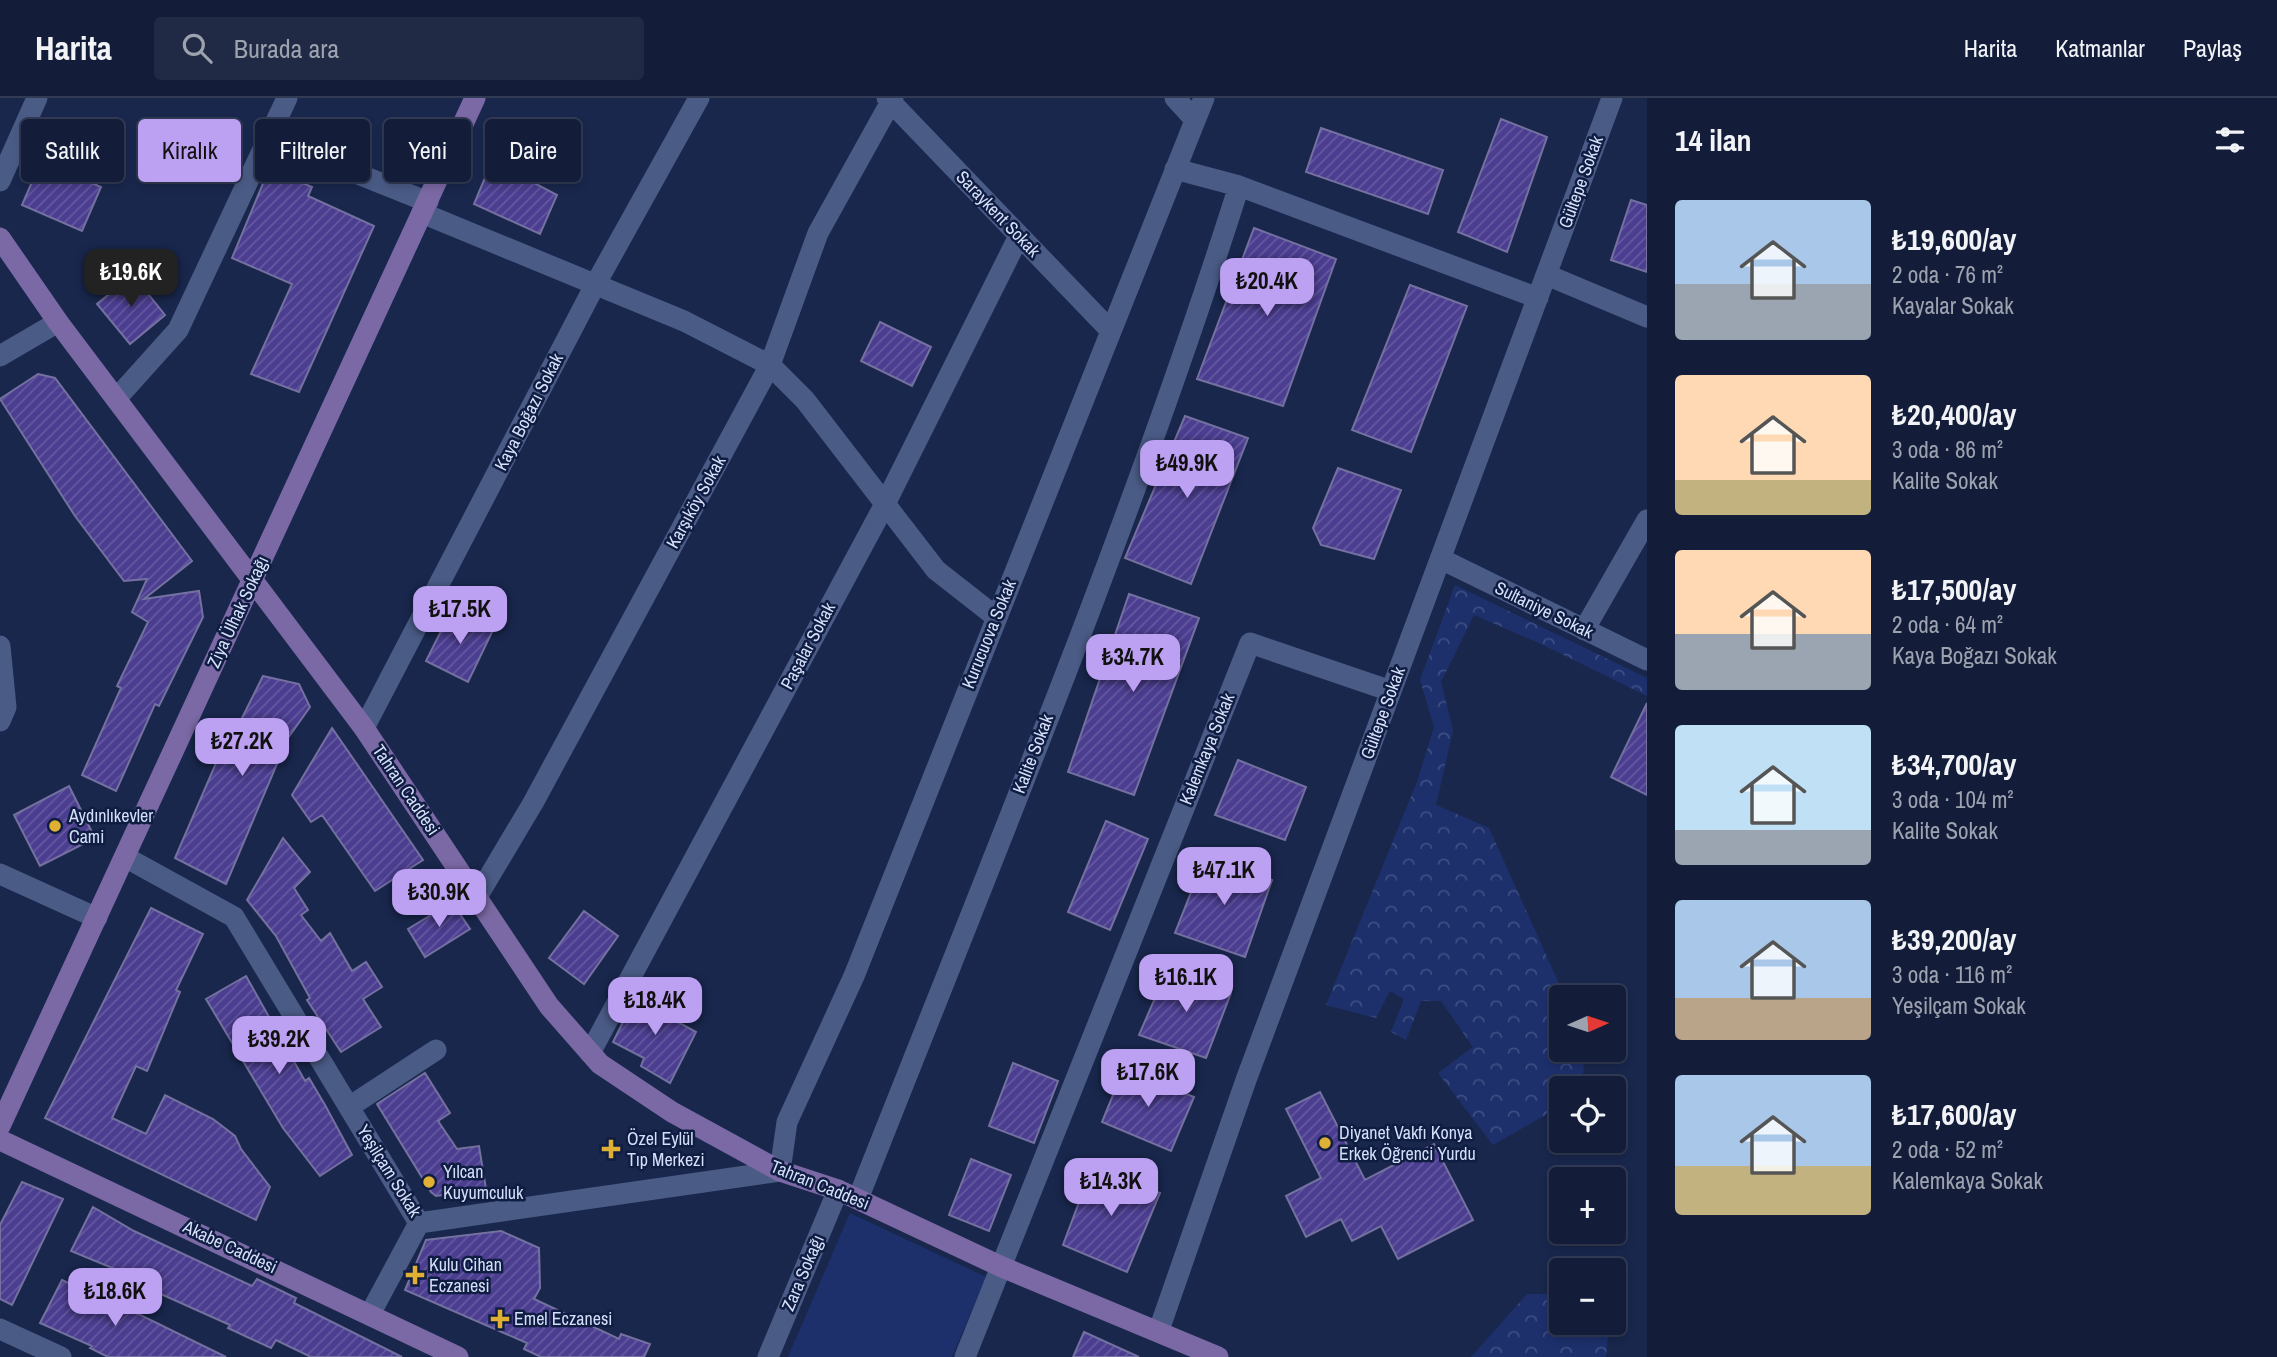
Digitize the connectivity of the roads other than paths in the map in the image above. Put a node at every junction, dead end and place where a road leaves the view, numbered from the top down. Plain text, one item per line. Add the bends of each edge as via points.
1 (37, 98) edge
2 (287, 98) edge
3 (475, 98) edge
4 (699, 98) edge
5 (1175, 98) edge
6 (1204, 98) edge
7 (1612, 98) edge
8 (890, 99) edge
9 (277, 119) edge
10 (1195, 120) junction
11 (255, 166) edge
12 (1175, 169) junction
13 (0, 181) edge
14 (368, 182) edge
15 (1239, 186) junction
16 (425, 207) junction
17 (1019, 236) junction
18 (0, 238) edge
19 (1547, 275) junction
20 (595, 285) junction
21 (1538, 298) junction
22 (1647, 317) edge
23 (58, 322) junction
24 (1110, 330) junction
25 (0, 356) edge
26 (770, 365) junction
27 (117, 399) junction
28 (885, 504) junction
29 (1647, 520) edge
30 (1441, 559) junction
31 (252, 582) junction
32 (996, 617) junction
33 (1584, 630) junction
34 (0, 646) edge
35 (1647, 660) edge
36 (1391, 691) junction
37 (0, 721) edge
38 (365, 728) junction
39 (125, 857) junction
40 (0, 874) edge
41 (477, 897) junction
42 (97, 918) junction
43 (436, 1050) dead end
44 (590, 1053) junction
45 (349, 1107) junction
46 (0, 1126) edge
47 (0, 1140) edge
48 (780, 1171) junction
49 (838, 1190) junction
50 (858, 1199) junction
51 (419, 1223) junction
52 (1002, 1267) junction
53 (370, 1314) junction
54 (0, 1329) edge
55 (1159, 1330) junction
56 (61, 1357) edge
57 (458, 1357) edge
58 (768, 1357) edge
59 (965, 1357) edge
60 (1218, 1357) edge

1 - 13 street
2 - 9 street
3 - 16 street, Ziya Ülhak Sokağı
4 - 20 street, Kaya Boğazı Sokak
5 - 10 street
6 - 10 street, Kurucuova Sokak
7 - 19 street, Gültepe Sokak
8 - 17 street, Saraykent Sokak
8 - 26 street, Karşıköy Sokak via 818,233
10 - 12 street, Kurucuova Sokak
11 - 27 street via 178,330
12 - 15 street
12 - 24 street, Kurucuova Sokak
14 - 16 street
15 - 21 street
15 - 50 street, Kalite Sokak via 1113,547
16 - 20 street
16 - 31 street, Ziya Ülhak Sokağı
17 - 24 street, Saraykent Sokak
17 - 28 street, Paşalar Sokak
18 - 23 street, Tahran Caddesi
19 - 21 street, Gültepe Sokak
19 - 22 street
20 - 26 street via 684,321
20 - 38 street, Kaya Boğazı Sokak
21 - 30 street, Gültepe Sokak
23 - 25 street
23 - 27 street, Tahran Caddesi
24 - 32 street, Kurucuova Sokak
26 - 28 street via 805,400
26 - 41 street, Karşıköy Sokak
27 - 31 street, Tahran Caddesi
28 - 32 street via 936,570
28 - 44 street, Paşalar Sokak
29 - 33 street
30 - 33 street, Sultaniye Sokak
30 - 36 street, Gültepe Sokak
31 - 38 street, Tahran Caddesi
31 - 39 street, Ziya Ülhak Sokağı
32 - 48 street, Kurucuova Sokak via 854,975 787,1122
33 - 35 street, Sultaniye Sokak
34 - 37 street via 6,707
36 - 52 street, Kalemkaya Sokak via 1250,643
36 - 55 street, Gültepe Sokak
38 - 41 street, Tahran Caddesi
39 - 42 street, Ziya Ülhak Sokağı
39 - 45 street, Yeşilçam Sokak via 234,917
40 - 42 street
41 - 44 street, Tahran Caddesi via 549,1006
42 - 46 street, Ziya Ülhak Sokağı
43 - 45 street
44 - 48 street, Tahran Caddesi via 672,1112
45 - 51 street, Yeşilçam Sokak
47 - 53 street, Akabe Caddesi
48 - 49 street, Tahran Caddesi
48 - 51 street, Yeşilçam Sokak
49 - 50 street, Tahran Caddesi
49 - 58 street, Zara Sokağı
50 - 52 street, Tahran Caddesi
51 - 53 street
52 - 55 street, Tahran Caddesi
52 - 59 street
53 - 57 street, Akabe Caddesi
54 - 56 street
55 - 60 street, Tahran Caddesi

